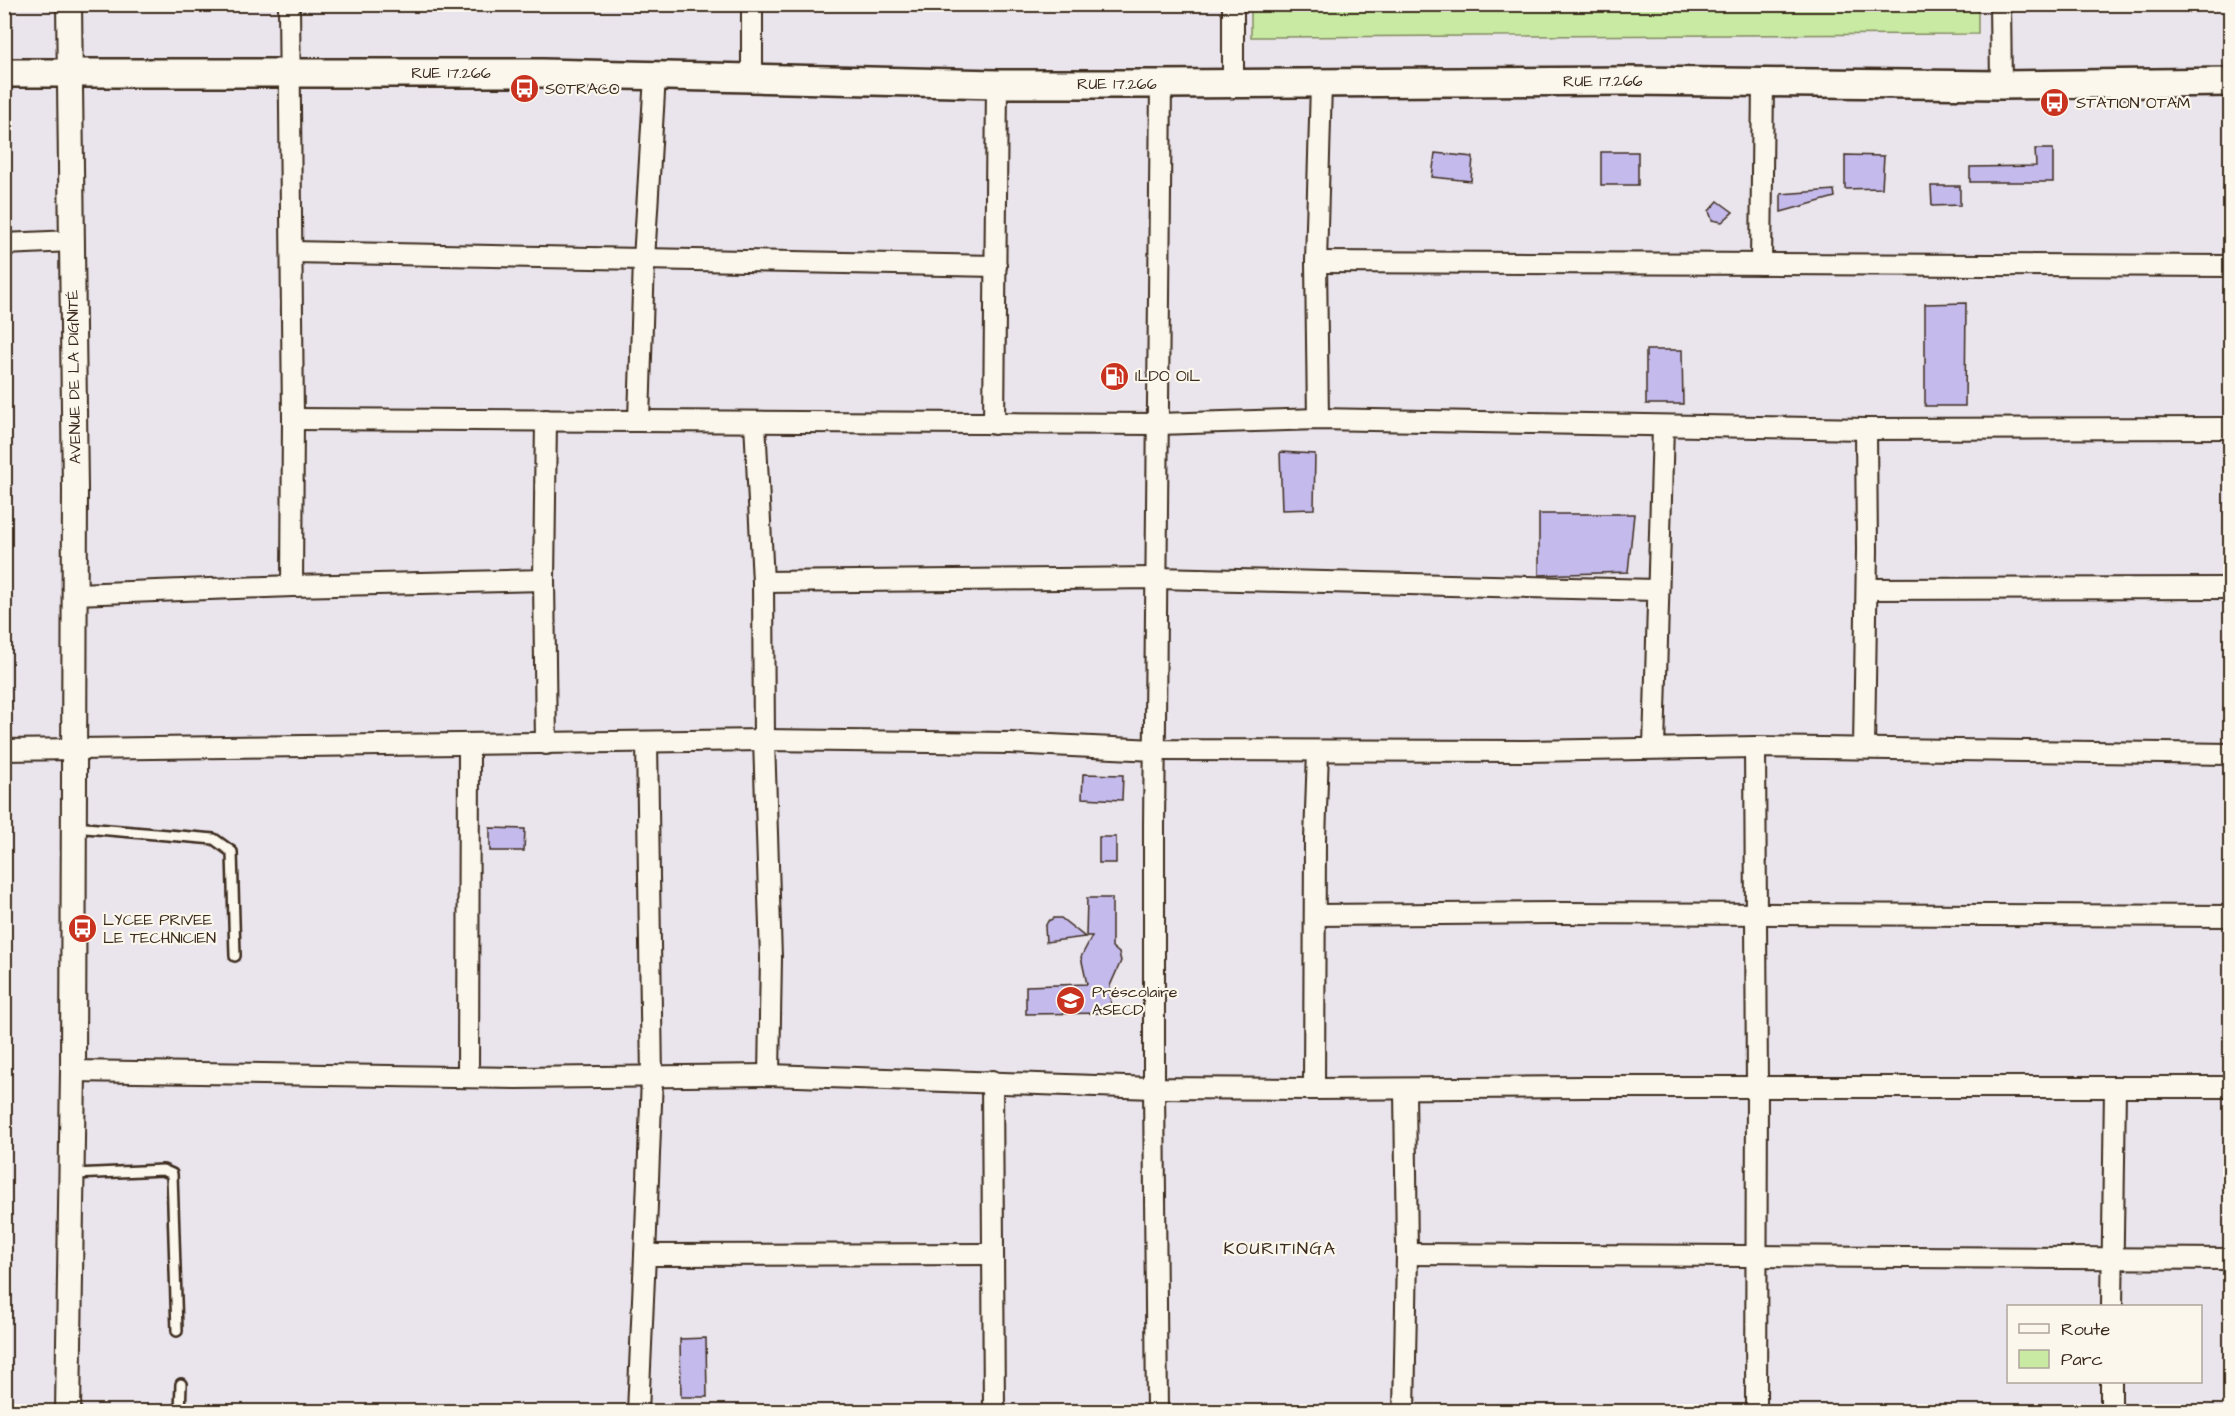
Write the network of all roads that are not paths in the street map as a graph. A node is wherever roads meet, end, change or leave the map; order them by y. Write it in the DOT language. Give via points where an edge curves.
graph roads {
  1 [pos="69,4"];
  2 [pos="289,4"];
  3 [pos="752,4"];
  4 [pos="1233,4"];
  5 [pos="2000,4"];
  6 [pos="289,72"];
  7 [pos="4,73"];
  8 [pos="69,73"];
  9 [pos="655,76"];
  10 [pos="752,77"];
  11 [pos="2230,82"];
  12 [pos="1763,83"];
  13 [pos="997,84"];
  14 [pos="1161,84"];
  15 [pos="1321,84"];
  16 [pos="1233,85"];
  17 [pos="2001,85"];
  18 [pos="72,242"];
  19 [pos="4,244"];
  20 [pos="292,252"];
  21 [pos="644,260"];
  22 [pos="1316,262"];
  23 [pos="1761,264"];
  24 [pos="996,266"];
  25 [pos="2230,266"];
  26 [pos="293,419"];
  27 [pos="1318,419"];
  28 [pos="546,420"];
  29 [pos="639,420"];
  30 [pos="754,422"];
  31 [pos="994,424"];
  32 [pos="1158,424"];
  33 [pos="1662,426"];
  34 [pos="2230,428"];
  35 [pos="1866,429"];
  36 [pos="1157,578"];
  37 [pos="544,580"];
  38 [pos="763,582"];
  39 [pos="292,586"];
  40 [pos="2230,588"];
  41 [pos="1867,589"];
  42 [pos="1657,590"];
  43 [pos="75,594"];
  44 [pos="764,740"];
  45 [pos="646,742"];
  46 [pos="546,744"];
  47 [pos="469,745"];
  48 [pos="1755,747"];
  49 [pos="1654,748"];
  50 [pos="1864,748"];
  51 [pos="4,750"];
  52 [pos="75,750"];
  53 [pos="1155,750"];
  54 [pos="1318,751"];
  55 [pos="2230,754"];
  56 [pos="74,827"];
  57 [pos="1315,915"];
  58 [pos="1757,915"];
  59 [pos="2230,916"];
  60 [pos="235,956"];
  61 [pos="73,1071"];
  62 [pos="769,1075"];
  63 [pos="468,1077"];
  64 [pos="652,1078"];
  65 [pos="992,1081"];
  66 [pos="1757,1086"];
  67 [pos="2230,1087"];
  68 [pos="1154,1088"];
  69 [pos="2115,1088"];
  70 [pos="1314,1089"];
  71 [pos="1405,1089"];
  72 [pos="71,1174"];
  73 [pos="992,1254"];
  74 [pos="1407,1254"];
  75 [pos="645,1255"];
  76 [pos="1757,1256"];
  77 [pos="2112,1258"];
  78 [pos="2230,1258"];
  79 [pos="2112,1305"];
  80 [pos="177,1331"];
  81 [pos="2111,1383"];
  82 [pos="180,1384"];
  83 [pos="68,1412"];
  84 [pos="180,1412"];
  85 [pos="638,1412"];
  86 [pos="993,1412"];
  87 [pos="1157,1412"];
  88 [pos="1404,1412"];
  89 [pos="1756,1412"];
  90 [pos="2111,1412"];
  1 -- 8 [label="street, AVENUE DE LA DIGNITÉ"];
  2 -- 6 [label="street"];
  3 -- 10 [label="street"];
  4 -- 16 [label="street"];
  5 -- 17 [label="street"];
  6 -- 8 [label="main road, RUE 17.266"];
  6 -- 9 [label="main road, RUE 17.266"];
  6 -- 20 [label="street"];
  7 -- 8 [label="main road, RUE 17.266"];
  8 -- 18 [label="street, AVENUE DE LA DIGNITÉ"];
  9 -- 10 [label="main road, RUE 17.266"];
  9 -- 21 [label="street"];
  10 -- 13 [label="main road, RUE 17.266"];
  11 -- 17 [label="main road, RUE 17.266"];
  12 -- 15 [label="main road, RUE 17.266"];
  12 -- 17 [label="main road, RUE 17.266"];
  12 -- 23 [label="street"];
  13 -- 14 [label="main road, RUE 17.266"];
  13 -- 24 [label="street"];
  14 -- 16 [label="main road, RUE 17.266"];
  14 -- 32 [label="street"];
  15 -- 16 [label="main road, RUE 17.266"];
  15 -- 22 [label="street"];
  18 -- 19 [label="street"];
  18 -- 43 [label="street, AVENUE DE LA DIGNITÉ"];
  20 -- 21 [label="street"];
  20 -- 26 [label="street"];
  21 -- 24 [label="street"];
  21 -- 29 [label="street"];
  22 -- 23 [label="street"];
  22 -- 27 [label="street"];
  23 -- 25 [label="street"];
  24 -- 31 [label="street"];
  26 -- 28 [label="street"];
  26 -- 39 [label="street"];
  27 -- 32 [label="street"];
  27 -- 33 [label="street"];
  28 -- 29 [label="street"];
  28 -- 37 [label="street"];
  29 -- 30 [label="street"];
  30 -- 31 [label="street"];
  30 -- 38 [label="street"];
  31 -- 32 [label="street"];
  32 -- 36 [label="street"];
  33 -- 35 [label="street"];
  33 -- 42 [label="street"];
  34 -- 35 [label="street"];
  35 -- 41 [label="street"];
  36 -- 38 [label="street"];
  36 -- 42 [label="street"];
  36 -- 53 [label="street"];
  37 -- 39 [label="street"];
  37 -- 46 [label="street"];
  38 -- 44 [label="street"];
  39 -- 43 [label="street"];
  40 -- 41 [label="street"];
  41 -- 50 [label="street"];
  42 -- 49 [label="street"];
  43 -- 52 [label="street, AVENUE DE LA DIGNITÉ"];
  44 -- 45 [label="street"];
  44 -- 53 [label="street" via="1009,743"];
  44 -- 62 [label="street" via="771,958"];
  45 -- 46 [label="street"];
  45 -- 64 [label="street"];
  46 -- 47 [label="street"];
  47 -- 52 [label="street"];
  47 -- 63 [label="street"];
  48 -- 49 [label="street"];
  48 -- 50 [label="street"];
  48 -- 58 [label="street"];
  49 -- 54 [label="street"];
  50 -- 55 [label="street"];
  51 -- 52 [label="street"];
  52 -- 56 [label="street, AVENUE DE LA DIGNITÉ"];
  53 -- 54 [label="street"];
  53 -- 68 [label="street"];
  54 -- 57 [label="street"];
  56 -- 60 [label="lane" via="214,839 232,852"];
  56 -- 61 [label="street, AVENUE DE LA DIGNITÉ"];
  57 -- 58 [label="street"];
  57 -- 70 [label="street"];
  58 -- 59 [label="street"];
  58 -- 66 [label="street"];
  61 -- 63 [label="street"];
  61 -- 72 [label="street, AVENUE DE LA DIGNITÉ"];
  62 -- 64 [label="street"];
  62 -- 65 [label="street"];
  63 -- 64 [label="street"];
  64 -- 75 [label="street"];
  65 -- 68 [label="street"];
  65 -- 73 [label="street"];
  66 -- 69 [label="street"];
  66 -- 71 [label="street"];
  66 -- 76 [label="street"];
  67 -- 69 [label="street"];
  68 -- 70 [label="street"];
  68 -- 87 [label="street"];
  69 -- 77 [label="street"];
  70 -- 71 [label="street"];
  71 -- 74 [label="street"];
  72 -- 80 [label="lane" via="163,1170 172,1174"];
  72 -- 83 [label="street, AVENUE DE LA DIGNITÉ"];
  73 -- 75 [label="street"];
  73 -- 86 [label="street"];
  74 -- 76 [label="street"];
  74 -- 88 [label="street"];
  75 -- 85 [label="street"];
  76 -- 77 [label="street"];
  76 -- 89 [label="street"];
  77 -- 78 [label="street"];
  77 -- 79 [label="street"];
  81 -- 90 [label="street"];
  82 -- 84 [label="lane"];
}
